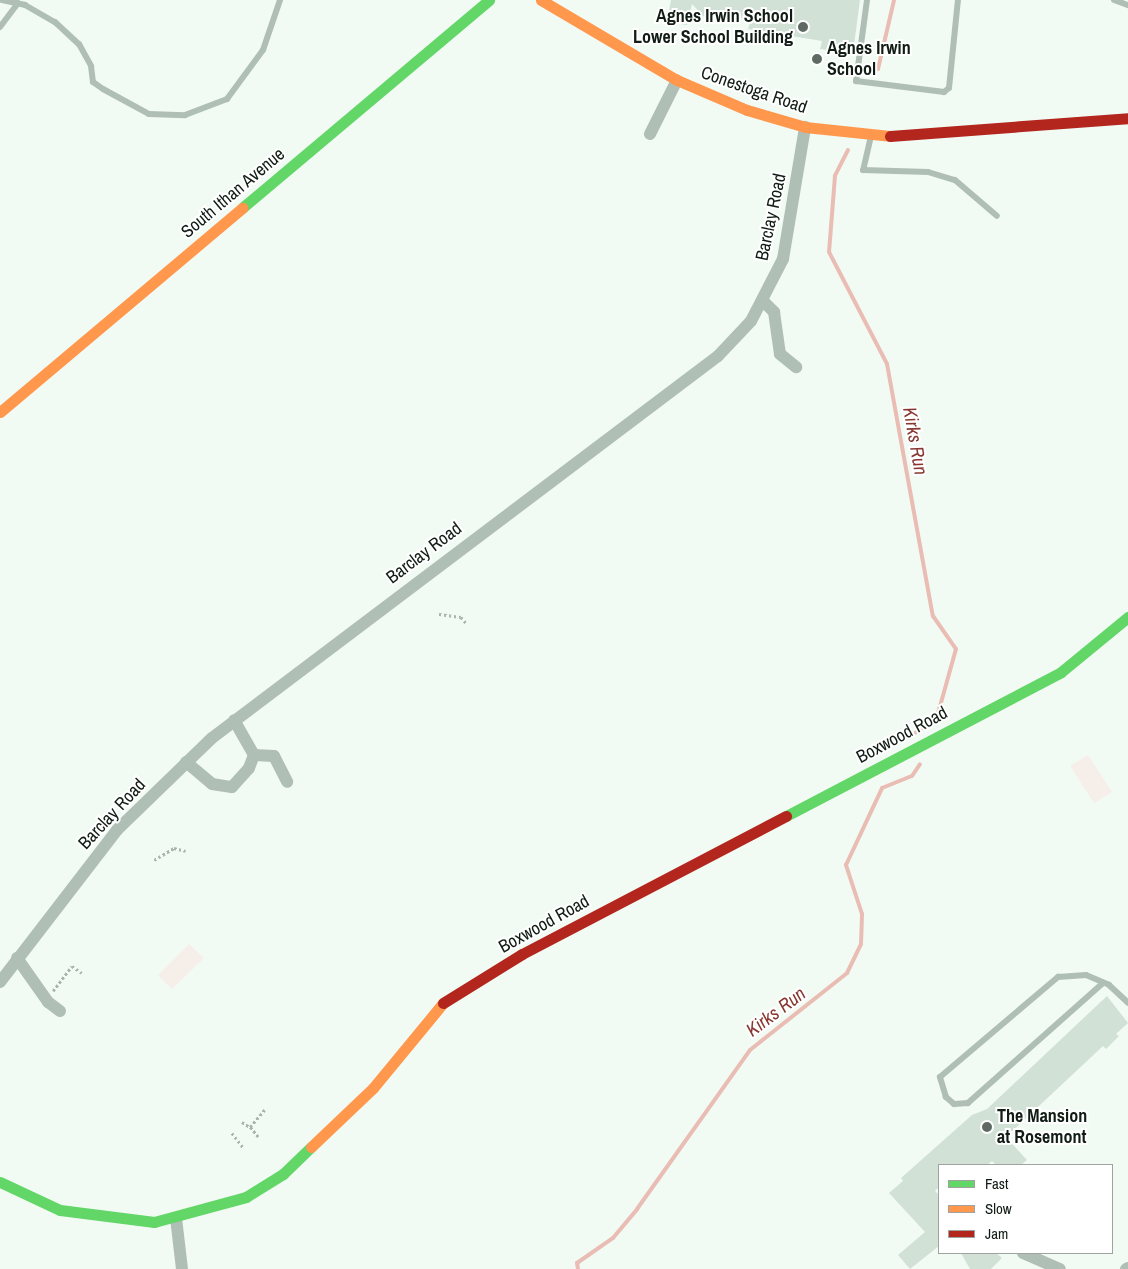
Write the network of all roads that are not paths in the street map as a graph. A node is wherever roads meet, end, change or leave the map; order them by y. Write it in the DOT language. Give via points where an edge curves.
graph roads {
  1 [pos="2,0"];
  2 [pos="280,0"];
  3 [pos="489,0"];
  4 [pos="541,0"];
  5 [pos="867,0"];
  6 [pos="958,0"];
  7 [pos="1114,0"];
  8 [pos="18,4"];
  9 [pos="1128,5"];
  10 [pos="0,27"];
  11 [pos="677,80"];
  12 [pos="1128,118"];
  13 [pos="805,127"];
  14 [pos="650,134"];
  15 [pos="872,135"];
  16 [pos="997,216"];
  17 [pos="763,301"];
  18 [pos="796,367"];
  19 [pos="0,412"];
  20 [pos="1128,617"];
  21 [pos="234,720"];
  22 [pos="254,754"];
  23 [pos="186,762"];
  24 [pos="287,782"];
  25 [pos="17,958"];
  26 [pos="0,982"];
  27 [pos="1103,983"];
  28 [pos="1128,1003"];
  29 [pos="60,1011"];
  30 [pos="0,1182"];
  31 [pos="176,1218"];
  32 [pos="1025,1254"];
  33 [pos="182,1269"];
  34 [pos="1060,1269"];
  1 -- 8 [label="lane"];
  2 -- 8 [label="lane" via="262,50 227,99 184,115 149,114 102,89 93,82 91,66 79,44 55,22"];
  3 -- 19 [label="street, South Ithan Avenue"];
  4 -- 11 [label="street, Conestoga Road"];
  5 -- 6 [label="lane" via="856,81 947,91"];
  7 -- 9 [label="lane"];
  8 -- 10 [label="lane"];
  11 -- 13 [label="street, Conestoga Road" via="747,110"];
  11 -- 14 [label="street"];
  12 -- 15 [label="street, Conestoga Road" via="961,134"];
  13 -- 15 [label="street, Conestoga Road"];
  13 -- 17 [label="street, Barclay Road" via="783,259"];
  15 -- 16 [label="lane" via="863,170 928,172 955,180"];
  17 -- 18 [label="street" via="774,312 780,354"];
  17 -- 21 [label="street, Barclay Road" via="718,356"];
  20 -- 31 [label="street, Boxwood Road" via="1062,672 491,973 439,1006 373,1088 283,1174 246,1197"];
  21 -- 22 [label="street"];
  21 -- 23 [label="street, Barclay Road"];
  22 -- 23 [label="street" via="249,768 232,787 212,784"];
  22 -- 24 [label="street" via="274,756"];
  23 -- 25 [label="street, Barclay Road" via="117,830"];
  25 -- 26 [label="street, Barclay Road"];
  25 -- 29 [label="street" via="46,999"];
  27 -- 27 [label="lane" via="1086,975 1058,977 940,1077 946,1097 954,1104 968,1102"];
  27 -- 28 [label="lane"];
  30 -- 31 [label="street, Boxwood Road" via="60,1210 154,1222"];
  31 -- 33 [label="street"];
  32 -- 34 [label="street"];
}
